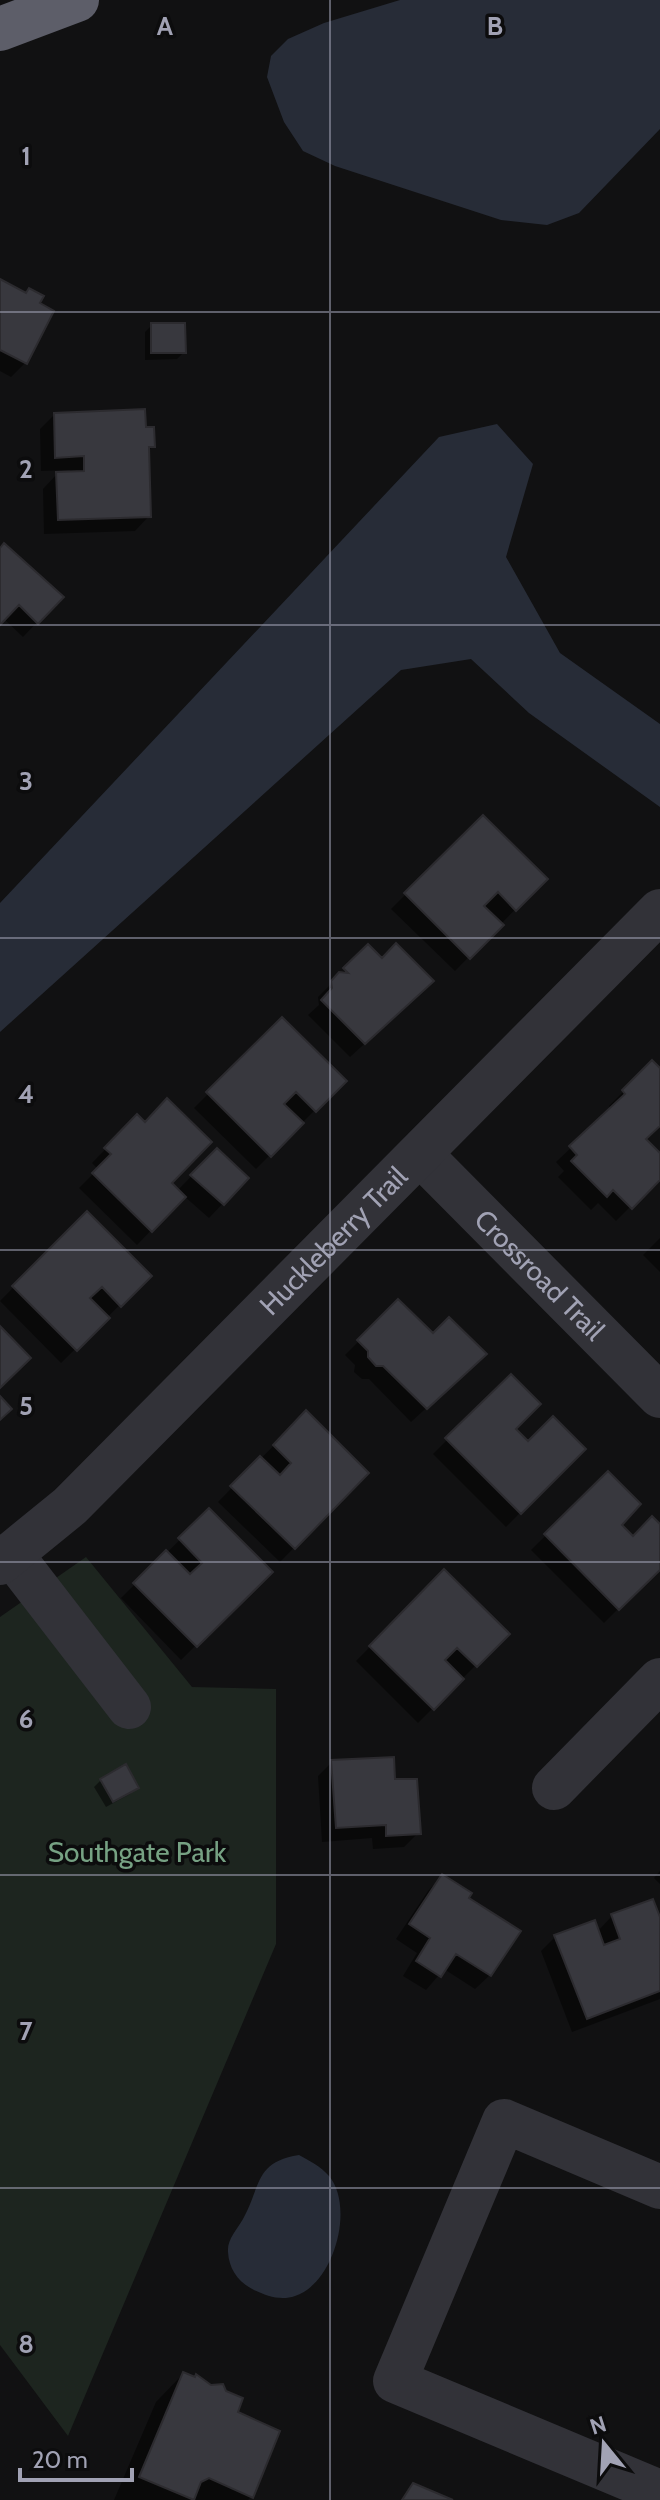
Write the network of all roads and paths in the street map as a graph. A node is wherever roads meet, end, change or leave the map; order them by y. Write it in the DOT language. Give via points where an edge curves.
graph roads {
  1 [pos="77,0"];
  2 [pos="0,29"];
  3 [pos="660,911"];
  4 [pos="420,1154"];
  5 [pos="660,1396"];
  6 [pos="6,1558"];
  7 [pos="660,1680"];
  8 [pos="129,1707"];
  9 [pos="554,1788"];
  10 [pos="660,2187"];
  11 [pos="660,2492"];
  1 -- 2 [label="highway"];
  3 -- 4 [label="street, Huckleberry Trail"];
  4 -- 5 [label="street, Crossroad Trail"];
  4 -- 6 [label="street, Huckleberry Trail" via="70,1506"];
  6 -- 8 [label="street"];
  7 -- 9 [label="street"];
  10 -- 11 [label="street" via="504,2121 395,2381"];
}
